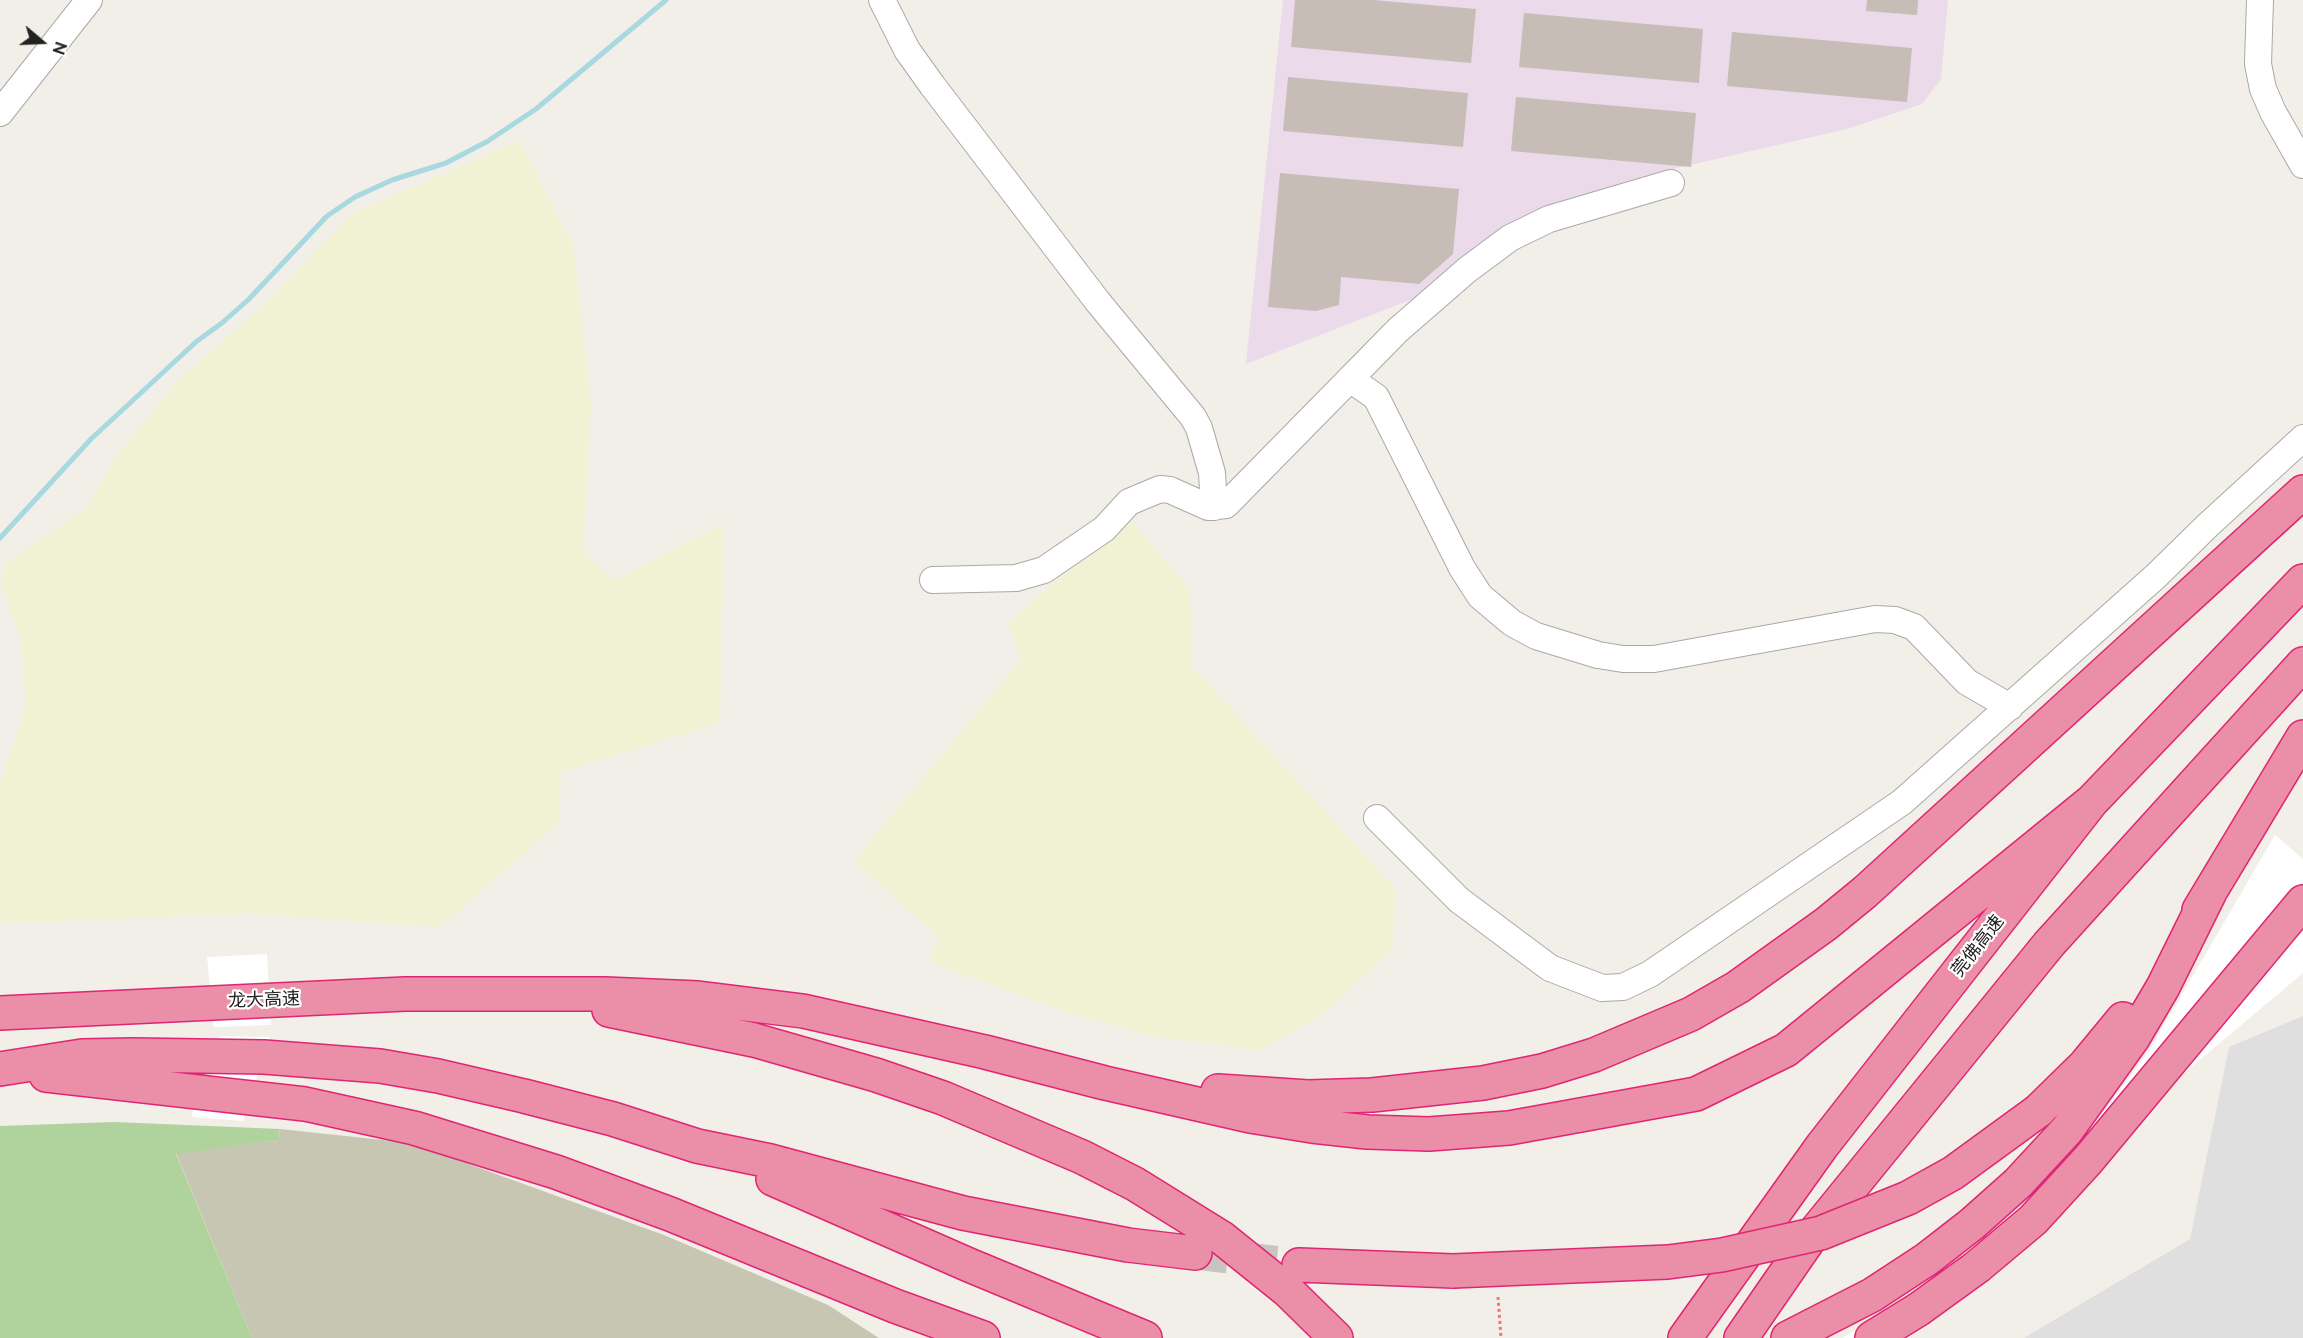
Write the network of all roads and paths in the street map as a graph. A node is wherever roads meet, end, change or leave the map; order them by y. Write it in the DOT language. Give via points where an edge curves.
graph roads {
  1 [pos="89,0"];
  2 [pos="882,0"];
  3 [pos="2260,0"];
  4 [pos="0,113"];
  5 [pos="2303,165"];
  6 [pos="1671,183"];
  7 [pos="1350,379"];
  8 [pos="2303,438"];
  9 [pos="2303,492"];
  10 [pos="1214,507"];
  11 [pos="933,580"];
  12 [pos="2303,581"];
  13 [pos="2303,664"];
  14 [pos="2010,707"];
  15 [pos="2303,737"];
  16 [pos="2092,801"];
  17 [pos="1377,818"];
  18 [pos="2210,892"];
  19 [pos="2303,902"];
  20 [pos="528,995"];
  21 [pos="0,1013"];
  22 [pos="0,1070"];
  23 [pos="1105,1083"];
  24 [pos="697,1146"];
  25 [pos="1195,1253"];
  26 [pos="1299,1265"];
  27 [pos="1498,1297"];
  28 [pos="895,1306"];
  29 [pos="943,1338"];
  30 [pos="982,1338"];
  31 [pos="1145,1338"];
  32 [pos="1336,1338"];
  33 [pos="1501,1338"];
  34 [pos="1685,1338"];
  35 [pos="1741,1338"];
  36 [pos="1788,1338"];
  37 [pos="1872,1338"];
  1 -- 4 [label="street"];
  2 -- 10 [label="street" via="907,50 932,85 1098,302 1193,417 1212,473"];
  3 -- 5 [label="street" via="2258,63 2263,89"];
  6 -- 7 [label="street" via="1549,219 1510,238 1424,306"];
  7 -- 10 [label="street" via="1234,500 1226,506"];
  7 -- 14 [label="street" via="1376,397 1480,596 1512,623 1536,636 1598,655 1654,659 1875,619 1895,620 1914,627 1967,682"];
  8 -- 14 [label="street"];
  9 -- 23 [label="highway" via="1865,892 1746,982 1690,1014 1542,1071 1426,1092 1308,1097"];
  10 -- 11 [label="street" via="1160,489 1129,502 1104,529 1044,570 1016,578"];
  12 -- 16 [label="highway, 莞佛高速"];
  13 -- 35 [label="highway" via="2049,944 1810,1238"];
  14 -- 17 [label="street" via="1902,802 1650,974 1623,987 1602,988 1550,968 1459,900"];
  15 -- 18 [label="highway"];
  16 -- 23 [label="highway" via="1786,1050 1696,1094 1509,1128 1429,1134 1312,1126"];
  16 -- 34 [label="highway, 莞佛高速" via="1822,1146"];
  18 -- 26 [label="highway, bridge" via="2145,992 2085,1065 2038,1111 1953,1173 1908,1198 1821,1233 1668,1262 1453,1271"];
  18 -- 36 [label="highway" via="2157,998 2100,1087 2018,1183 1927,1259 1872,1295"];
  19 -- 37 [label="highway" via="2088,1160 2033,1220 1953,1285"];
  20 -- 21 [label="highway, 龙大高速" via="405,994"];
  20 -- 23 [label="highway" via="664,996 768,1005 985,1052"];
  20 -- 32 [label="highway" via="754,1040 876,1075 943,1098 1082,1157 1180,1211 1255,1263"];
  22 -- 24 [label="highway" via="82,1056 213,1055 380,1066 438,1076 613,1119"];
  22 -- 28 [label="highway" via="305,1104 414,1128 556,1172 731,1237"];
  24 -- 25 [label="highway" via="770,1161 963,1213 1116,1243"];
  24 -- 31 [label="highway"];
  27 -- 33 [label="path"];
  28 -- 29 [label="highway"];
  28 -- 30 [label="highway"];
}
